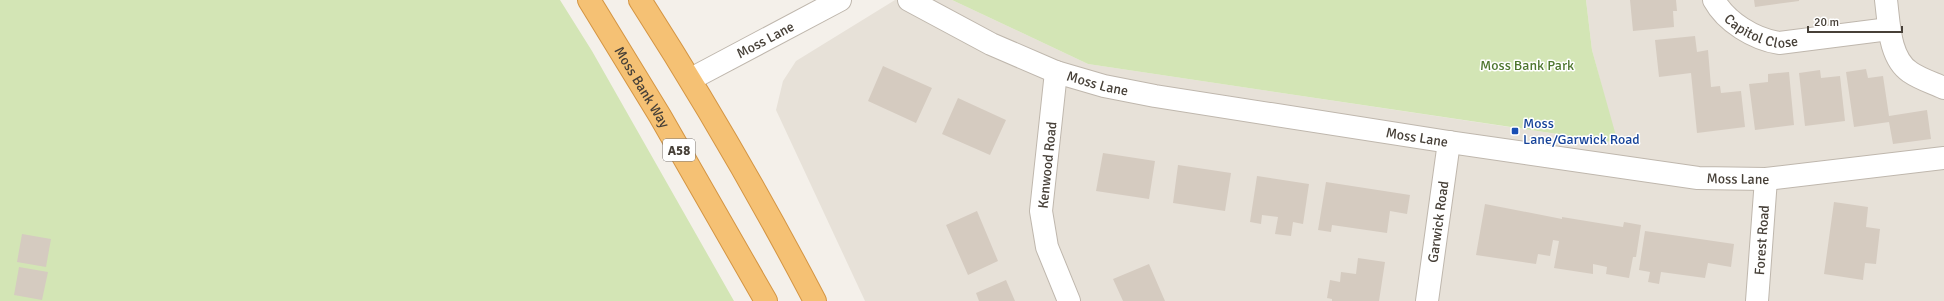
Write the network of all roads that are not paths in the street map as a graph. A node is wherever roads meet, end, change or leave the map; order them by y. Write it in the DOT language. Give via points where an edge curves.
graph roads {
  1 [pos="589,0"];
  2 [pos="640,0"];
  3 [pos="840,0"];
  4 [pos="909,0"];
  5 [pos="1714,0"];
  6 [pos="1886,0"];
  7 [pos="1889,29"];
  8 [pos="1056,72"];
  9 [pos="691,79"];
  10 [pos="1944,88"];
  11 [pos="1449,142"];
  12 [pos="1944,158"];
  13 [pos="1766,179"];
  14 [pos="766,301"];
  15 [pos="815,301"];
  16 [pos="1069,301"];
  17 [pos="1427,301"];
  18 [pos="1756,301"];
  1 -- 14 [label="highway, Moss Bank Way / A58" via="660,116"];
  2 -- 9 [label="highway"];
  3 -- 9 [label="street, Moss Lane"];
  4 -- 8 [label="street, Moss Lane" via="991,44"];
  5 -- 7 [label="street, Capitol Close" via="1726,16 1756,38 1779,43"];
  6 -- 7 [label="street"];
  7 -- 10 [label="street" via="1896,55 1909,72"];
  8 -- 11 [label="street, Moss Lane" via="1104,86 1154,96"];
  8 -- 16 [label="street, Kenwood Road" via="1041,211 1047,247"];
  9 -- 15 [label="highway"];
  11 -- 13 [label="street, Moss Lane" via="1698,178"];
  11 -- 17 [label="street, Garwick Road"];
  12 -- 13 [label="street, Moss Lane"];
  13 -- 18 [label="street, Forest Road"];
}
